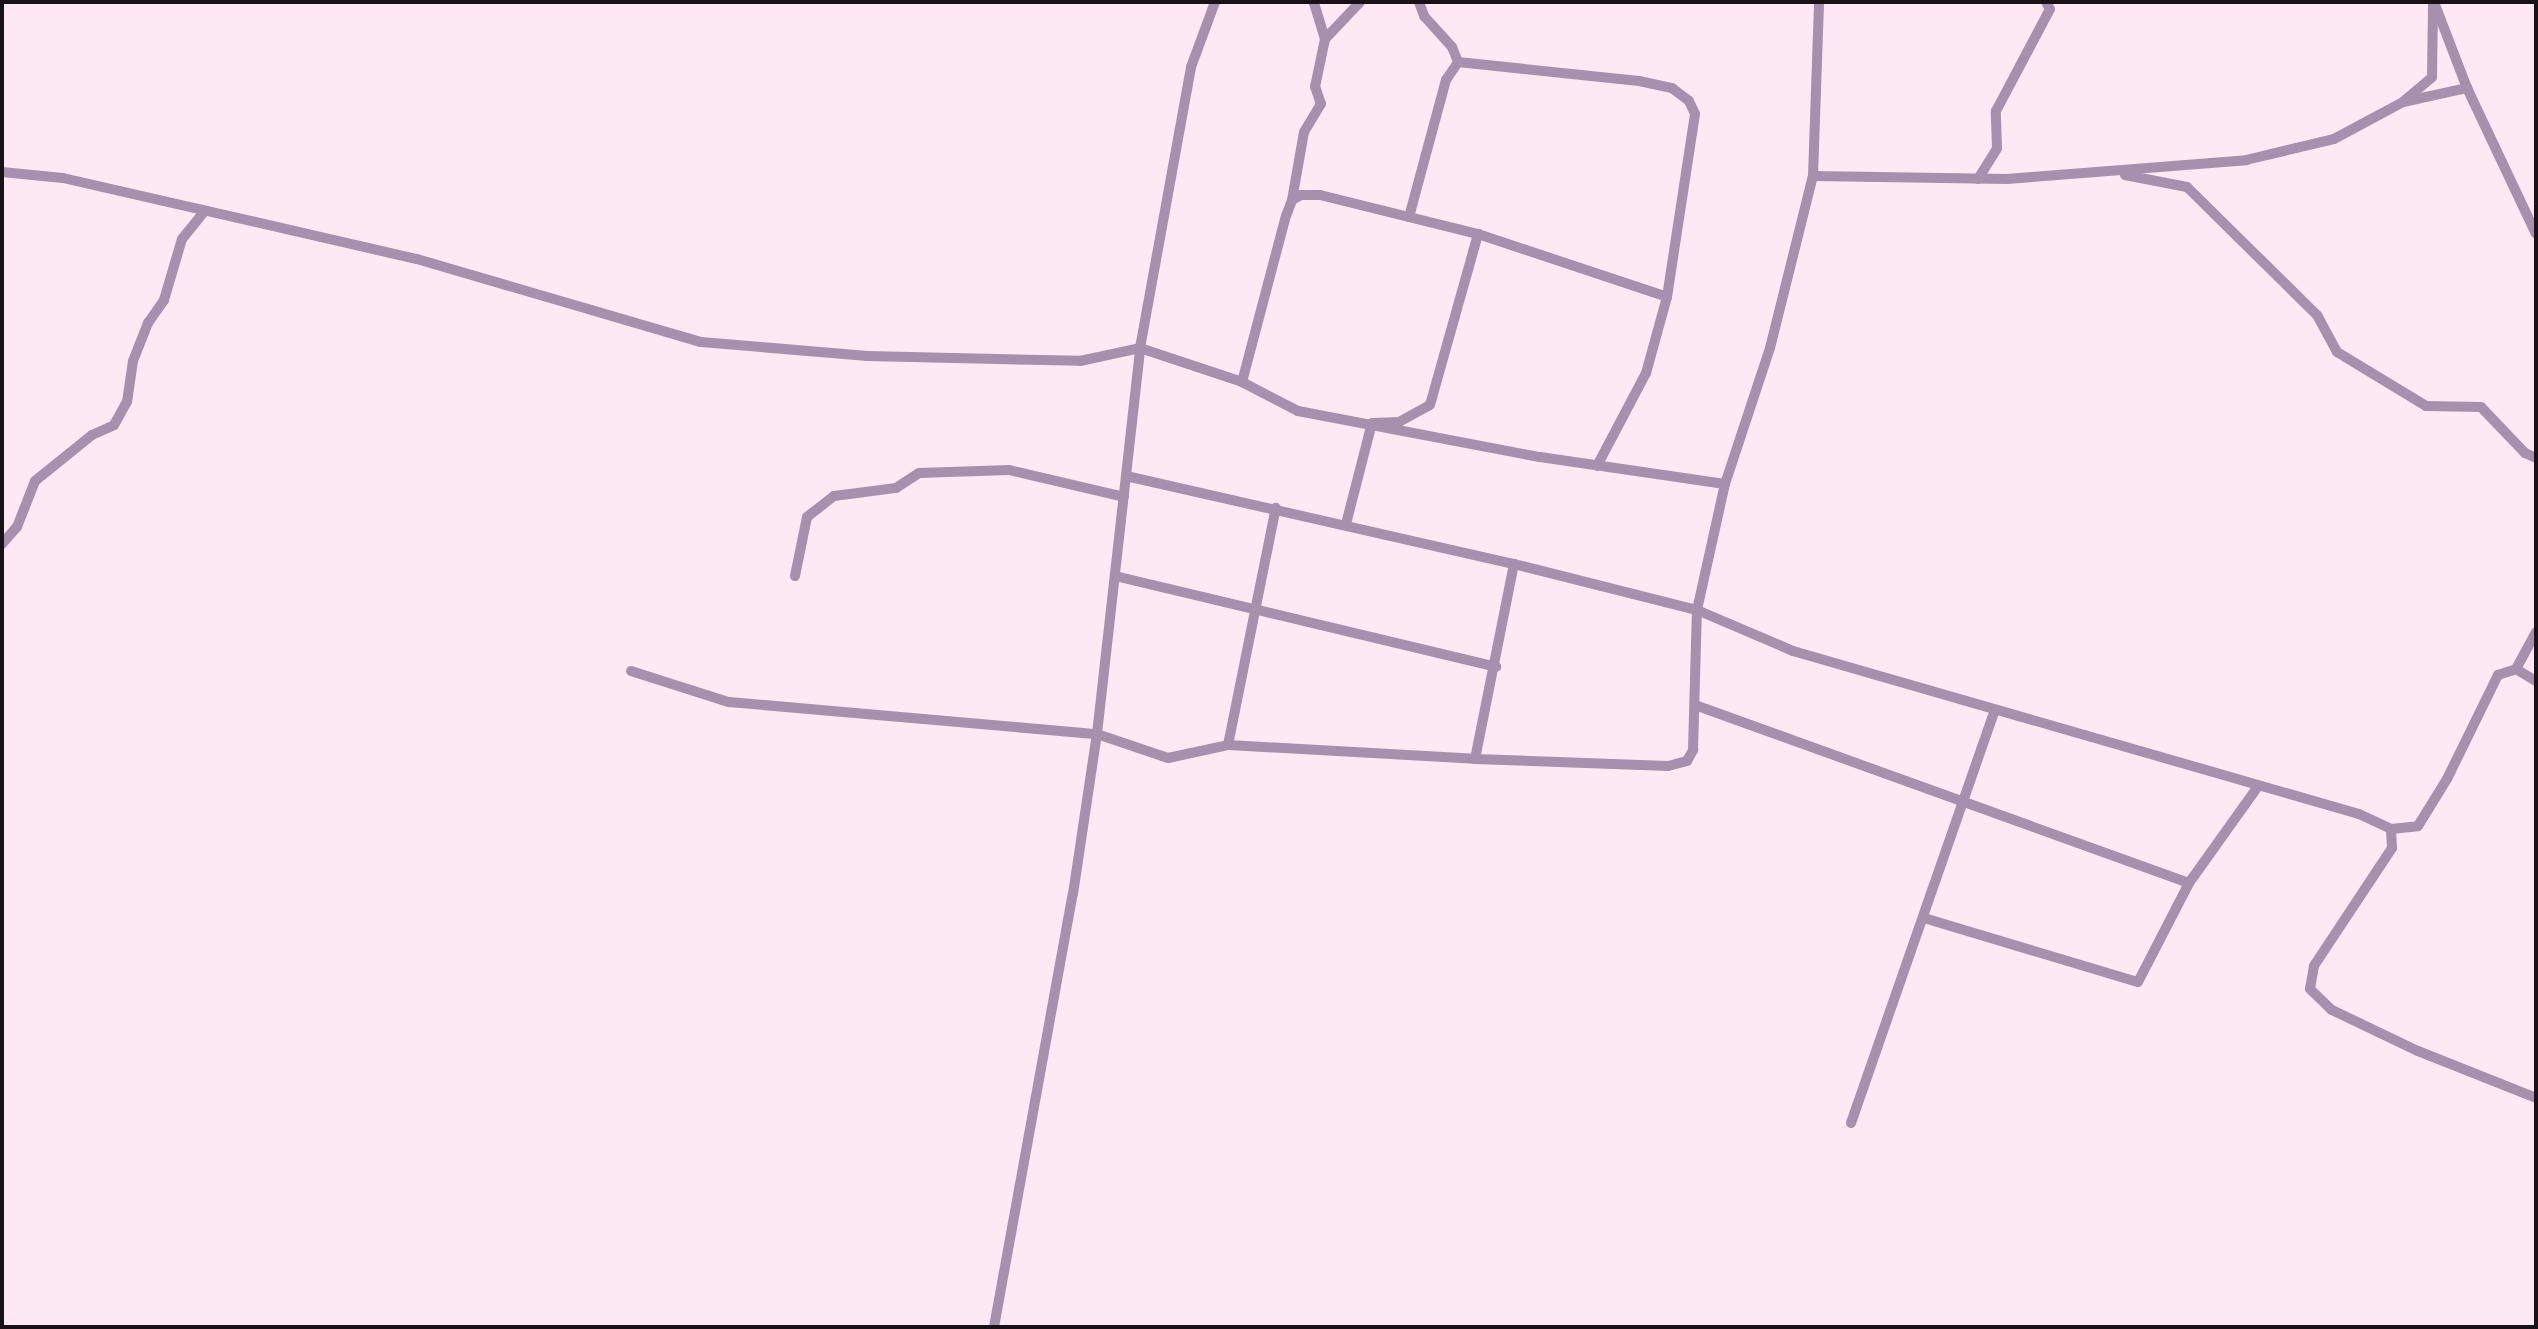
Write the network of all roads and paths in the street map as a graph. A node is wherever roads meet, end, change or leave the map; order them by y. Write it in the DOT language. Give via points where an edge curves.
graph roads {
  1 [pos="1215,2"];
  2 [pos="1314,2"];
  3 [pos="1360,2"];
  4 [pos="1419,2"];
  5 [pos="1819,2"];
  6 [pos="2046,2"];
  7 [pos="2434,2"];
  8 [pos="1325,39"];
  9 [pos="1458,62"];
  10 [pos="2467,88"];
  11 [pos="2403,102"];
  12 [pos="2110,172"];
  13 [pos="2,173"];
  14 [pos="1813,176"];
  15 [pos="1978,179"];
  16 [pos="1293,200"];
  17 [pos="205,211"];
  18 [pos="1409,217"];
  19 [pos="1478,234"];
  20 [pos="2536,234"];
  21 [pos="1667,297"];
  22 [pos="1140,348"];
  23 [pos="1242,382"];
  24 [pos="1372,424"];
  25 [pos="2536,458"];
  26 [pos="1597,466"];
  27 [pos="1126,476"];
  28 [pos="1725,484"];
  29 [pos="1124,498"];
  30 [pos="1276,508"];
  31 [pos="1346,524"];
  32 [pos="2,544"];
  33 [pos="1514,564"];
  34 [pos="795,576"];
  35 [pos="1115,576"];
  36 [pos="1253,608"];
  37 [pos="1696,610"];
  38 [pos="2536,632"];
  39 [pos="1496,667"];
  40 [pos="2516,669"];
  41 [pos="631,671"];
  42 [pos="2536,681"];
  43 [pos="1695,705"];
  44 [pos="1995,710"];
  45 [pos="1097,734"];
  46 [pos="1228,745"];
  47 [pos="1475,759"];
  48 [pos="2259,785"];
  49 [pos="1965,804"];
  50 [pos="2391,829"];
  51 [pos="2189,883"];
  52 [pos="1924,918"];
  53 [pos="2536,1098"];
  54 [pos="1851,1122"];
  55 [pos="994,1327"];
  1 -- 22 [label="street" via="1191,67"];
  2 -- 8 [label="street"];
  3 -- 8 [label="street"];
  4 -- 9 [label="street"];
  5 -- 14 [label="street"];
  6 -- 15 [label="street" via="2050,9 1996,111 1997,148"];
  7 -- 10 [label="street"];
  7 -- 11 [label="street" via="2432,77"];
  8 -- 16 [label="street" via="1315,87 1321,104 1304,132"];
  9 -- 18 [label="street" via="1446,80"];
  9 -- 21 [label="street" via="1639,81 1672,88 1689,101 1695,114"];
  10 -- 11 [label="street"];
  10 -- 20 [label="street"];
  11 -- 12 [label="street" via="2334,139 2246,160"];
  12 -- 15 [label="street"];
  12 -- 25 [label="street" via="2187,187 2317,315 2337,352 2426,406 2481,407 2525,453"];
  13 -- 17 [label="street" via="62,178"];
  14 -- 15 [label="street"];
  14 -- 28 [label="street" via="1770,348"];
  16 -- 18 [label="street" via="1320,195"];
  16 -- 23 [label="street"];
  17 -- 22 [label="street" via="417,259 701,342 867,356 1080,361"];
  17 -- 32 [label="street" via="182,239 164,300 148,323 133,361 127,402 114,425 92,435 35,481 17,527"];
  18 -- 19 [label="street"];
  19 -- 21 [label="street"];
  19 -- 24 [label="street" via="1430,405 1399,422"];
  21 -- 26 [label="street" via="1646,373"];
  22 -- 23 [label="street"];
  22 -- 27 [label="street"];
  23 -- 24 [label="street" via="1298,411"];
  24 -- 26 [label="street"];
  24 -- 31 [label="street"];
  26 -- 28 [label="street"];
  27 -- 29 [label="street"];
  27 -- 30 [label="street"];
  28 -- 37 [label="street"];
  29 -- 34 [label="street" via="1010,470 919,473 896,488 834,496 807,517"];
  29 -- 35 [label="street"];
  30 -- 31 [label="street"];
  30 -- 36 [label="street"];
  31 -- 33 [label="street"];
  33 -- 37 [label="street"];
  33 -- 39 [label="street"];
  35 -- 36 [label="street"];
  35 -- 45 [label="street"];
  36 -- 39 [label="street"];
  36 -- 46 [label="street"];
  37 -- 43 [label="street"];
  37 -- 44 [label="street" via="1793,651"];
  38 -- 40 [label="street"];
  39 -- 47 [label="street"];
  40 -- 42 [label="street"];
  40 -- 50 [label="street" via="2498,675 2447,779 2418,826"];
  41 -- 45 [label="street" via="729,702"];
  43 -- 47 [label="street" via="1693,750 1678,765"];
  43 -- 49 [label="street"];
  44 -- 48 [label="street"];
  44 -- 49 [label="street"];
  45 -- 46 [label="street" via="1168,758"];
  45 -- 55 [label="street" via="1073,894"];
  46 -- 47 [label="street"];
  48 -- 50 [label="street" via="2359,814"];
  48 -- 51 [label="street"];
  49 -- 51 [label="street"];
  49 -- 52 [label="street"];
  50 -- 53 [label="street" via="2392,848 2314,966 2310,989 2332,1010 2418,1051"];
  51 -- 52 [label="street" via="2138,982"];
  52 -- 54 [label="street"];
}
